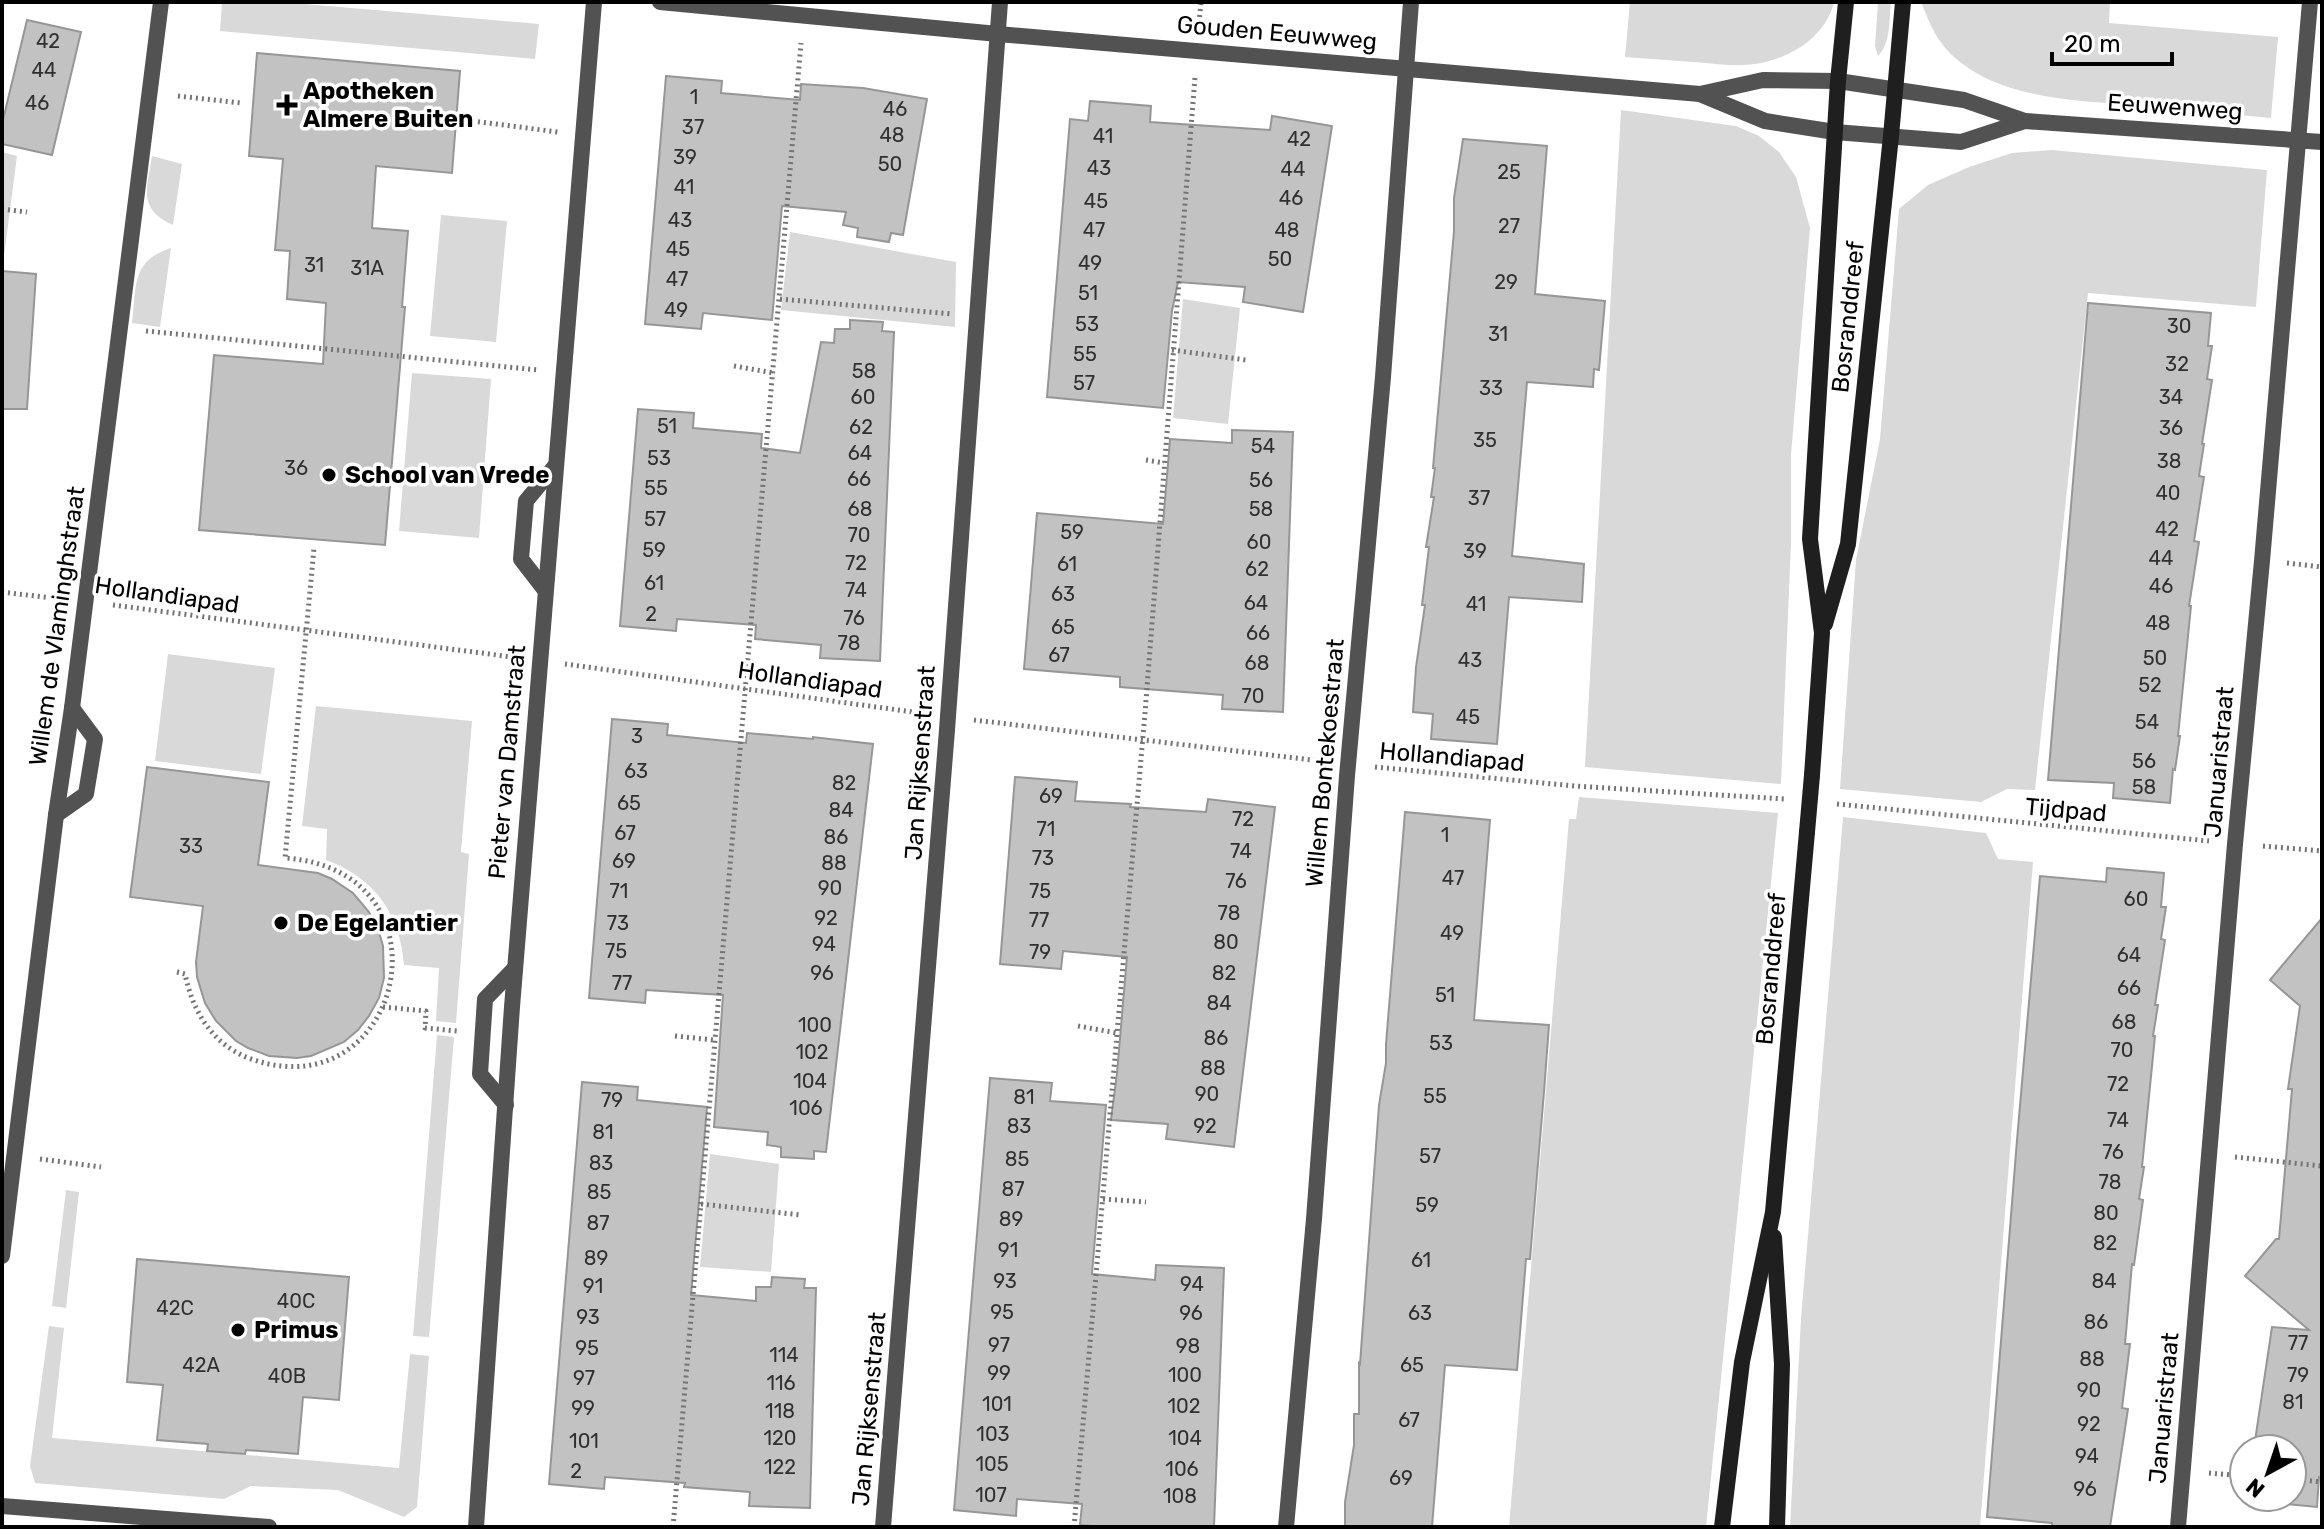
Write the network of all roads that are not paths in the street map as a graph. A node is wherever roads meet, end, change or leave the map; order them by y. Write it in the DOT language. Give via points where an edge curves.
graph roads {
  1 [pos="161,2"];
  2 [pos="594,2"];
  3 [pos="660,2"];
  4 [pos="1000,2"];
  5 [pos="1411,2"];
  6 [pos="1846,2"];
  7 [pos="1903,2"];
  8 [pos="2310,2"];
  9 [pos="998,34"];
  10 [pos="1406,68"];
  11 [pos="1838,81"];
  12 [pos="1896,89"];
  13 [pos="1700,94"];
  14 [pos="2025,121"];
  15 [pos="1835,132"];
  16 [pos="1891,136"];
  17 [pos="2298,140"];
  18 [pos="2322,142"];
  19 [pos="555,466"];
  20 [pos="545,590"];
  21 [pos="1822,633"];
  22 [pos="72,708"];
  23 [pos="56,815"];
  24 [pos="515,968"];
  25 [pos="506,1105"];
  26 [pos="1773,1212"];
  27 [pos="2,1256"];
  28 [pos="2,1506"];
  29 [pos="269,1527"];
  30 [pos="476,1527"];
  31 [pos="883,1527"];
  32 [pos="1286,1527"];
  33 [pos="1722,1527"];
  34 [pos="1777,1527"];
  35 [pos="2178,1527"];
  1 -- 22 [label="street, Willem de Vlaminghstraat"];
  2 -- 19 [label="street, Pieter van Damstraat"];
  3 -- 9 [label="street, Gouden Eeuwweg"];
  4 -- 9 [label="street, Jan Rijksenstraat"];
  5 -- 10 [label="street, Willem Bontekoestraat"];
  6 -- 11 [label="main road, Bosranddreef"];
  7 -- 12 [label="main road, Bosranddreef"];
  8 -- 17 [label="street, Januaristraat"];
  9 -- 10 [label="street, Gouden Eeuwweg"];
  9 -- 31 [label="street, Jan Rijksenstraat"];
  10 -- 13 [label="street, Gouden Eeuwweg"];
  10 -- 32 [label="street, Willem Bontekoestraat"];
  11 -- 12 [label="street, Gouden Eeuwweg"];
  11 -- 13 [label="street, Gouden Eeuwweg" via="1763,80"];
  11 -- 15 [label="main road, Bosranddreef"];
  12 -- 14 [label="street, Eeuwenweg" via="1964,100"];
  12 -- 16 [label="main road, Bosranddreef"];
  13 -- 15 [label="street, Gouden Eeuwweg" via="1765,121"];
  14 -- 16 [label="street, Eeuwenweg" via="1961,142"];
  14 -- 17 [label="street, Eeuwenweg"];
  15 -- 16 [label="street, Eeuwenweg"];
  15 -- 21 [label="main road, Bosranddreef" via="1810,539"];
  16 -- 21 [label="main road, Bosranddreef" via="1848,544"];
  17 -- 18 [label="street, Eeuwenweg"];
  17 -- 35 [label="street, Januaristraat"];
  19 -- 20 [label="street, Pieter van Damstraat"];
  19 -- 20 [label="street" via="526,501 521,559"];
  20 -- 24 [label="street, Pieter van Damstraat"];
  21 -- 26 [label="main road, Bosranddreef, bridge"];
  22 -- 23 [label="street, Willem de Vlaminghstraat"];
  22 -- 23 [label="street" via="95,739 86,794"];
  23 -- 27 [label="street, Willem de Vlaminghstraat"];
  24 -- 25 [label="street, Pieter van Damstraat"];
  24 -- 25 [label="street" via="485,999 482,1033 480,1074"];
  25 -- 30 [label="street, Pieter van Damstraat"];
  26 -- 33 [label="main road, Bosranddreef" via="1742,1362"];
  26 -- 34 [label="main road, Bosranddreef" via="1782,1364"];
  28 -- 29 [label="street"];
}
